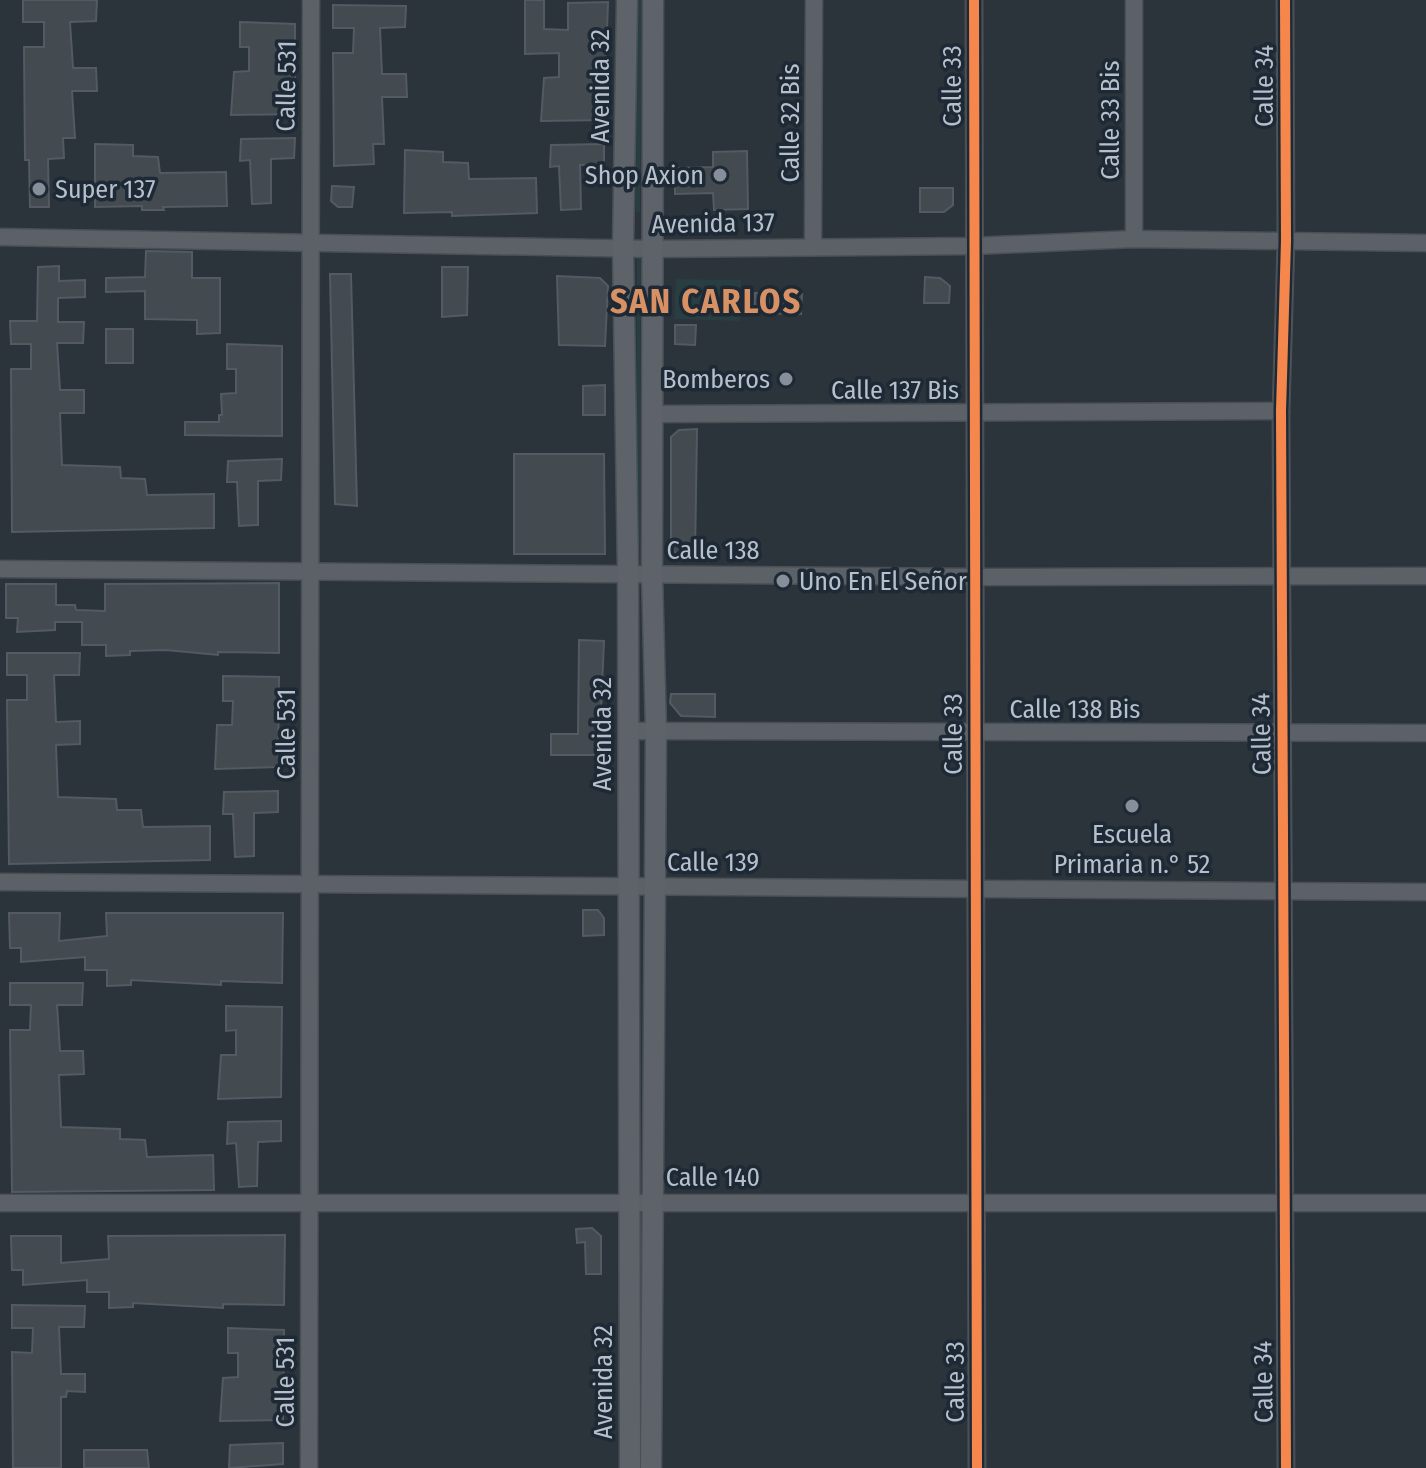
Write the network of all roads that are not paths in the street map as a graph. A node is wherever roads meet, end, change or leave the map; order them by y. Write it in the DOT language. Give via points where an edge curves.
graph roads {
  1 [pos="311,0"];
  2 [pos="627,0"];
  3 [pos="653,0"];
  4 [pos="814,0"];
  5 [pos="974,0"];
  6 [pos="1134,0"];
  7 [pos="1285,0"];
  8 [pos="0,237"];
  9 [pos="1134,239"];
  10 [pos="1286,241"];
  11 [pos="1426,243"];
  12 [pos="309,245"];
  13 [pos="813,246"];
  14 [pos="974,246"];
  15 [pos="623,248"];
  16 [pos="652,249"];
  17 [pos="1281,411"];
  18 [pos="652,414"];
  19 [pos="975,414"];
  20 [pos="0,569"];
  21 [pos="310,570"];
  22 [pos="628,573"];
  23 [pos="652,574"];
  24 [pos="1281,576"];
  25 [pos="1426,576"];
  26 [pos="975,577"];
  27 [pos="628,731"];
  28 [pos="656,731"];
  29 [pos="975,733"];
  30 [pos="1282,733"];
  31 [pos="1426,733"];
  32 [pos="0,882"];
  33 [pos="310,883"];
  34 [pos="655,885"];
  35 [pos="628,886"];
  36 [pos="976,887"];
  37 [pos="1285,892"];
  38 [pos="1426,892"];
  39 [pos="629,1201"];
  40 [pos="651,1201"];
  41 [pos="976,1201"];
  42 [pos="310,1202"];
  43 [pos="0,1203"];
  44 [pos="1283,1203"];
  45 [pos="1426,1203"];
  46 [pos="309,1468"];
  47 [pos="630,1468"];
  48 [pos="651,1468"];
  49 [pos="977,1468"];
  50 [pos="1286,1468"];
  1 -- 12 [label="street, Calle 531"];
  2 -- 15 [label="main road, Avenida 32"];
  3 -- 16 [label="main road, Avenida 32"];
  4 -- 13 [label="street, Calle 32 Bis"];
  5 -- 14 [label="street, Calle 33"];
  6 -- 9 [label="street, Calle 33 Bis"];
  7 -- 10 [label="street, Calle 34"];
  8 -- 12 [label="street, Avenida 137"];
  9 -- 10 [label="street, Avenida 137"];
  9 -- 14 [label="street, Avenida 137"];
  10 -- 11 [label="street, Avenida 137"];
  10 -- 17 [label="street, Calle 34"];
  12 -- 15 [label="street, Avenida 137"];
  12 -- 21 [label="street, Calle 531"];
  13 -- 14 [label="street, Avenida 137"];
  13 -- 16 [label="street, Avenida 137"];
  14 -- 19 [label="street, Calle 33"];
  15 -- 16 [label="street, Avenida 137"];
  15 -- 22 [label="main road, Avenida 32"];
  16 -- 18 [label="main road, Avenida 32"];
  17 -- 19 [label="street, Calle 137 Bis"];
  17 -- 24 [label="street, Calle 34"];
  18 -- 19 [label="street, Calle 137 Bis"];
  18 -- 23 [label="main road, Avenida 32"];
  19 -- 26 [label="street, Calle 33"];
  20 -- 21 [label="street, Calle 138"];
  21 -- 22 [label="street, Calle 138"];
  21 -- 33 [label="street, Calle 531"];
  22 -- 23 [label="street, Calle 138"];
  22 -- 27 [label="main road, Avenida 32"];
  23 -- 26 [label="street, Calle 138"];
  23 -- 28 [label="main road, Avenida 32"];
  24 -- 25 [label="street, Calle 138"];
  24 -- 26 [label="street, Calle 138"];
  24 -- 30 [label="street, Calle 34"];
  26 -- 29 [label="street, Calle 33"];
  27 -- 28 [label="street, Calle 138 Bis"];
  27 -- 35 [label="main road, Avenida 32"];
  28 -- 29 [label="street, Calle 138 Bis"];
  28 -- 34 [label="main road, Avenida 32"];
  29 -- 30 [label="street, Calle 138 Bis"];
  29 -- 36 [label="street, Calle 33"];
  30 -- 31 [label="street, Calle 138 Bis"];
  30 -- 37 [label="street, Calle 34"];
  32 -- 33 [label="street, Calle 139"];
  33 -- 35 [label="street, Calle 139"];
  33 -- 42 [label="street, Calle 531"];
  34 -- 35 [label="street, Calle 139"];
  34 -- 36 [label="street, Calle 139"];
  34 -- 40 [label="main road, Avenida 32"];
  35 -- 39 [label="main road, Avenida 32"];
  36 -- 37 [label="street, Calle 139"];
  36 -- 41 [label="street, Calle 33"];
  37 -- 38 [label="street, Calle 139"];
  37 -- 44 [label="street, Calle 34"];
  39 -- 40 [label="street, Calle 140"];
  39 -- 42 [label="street, Calle 140"];
  39 -- 47 [label="main road, Avenida 32"];
  40 -- 41 [label="street, Calle 140"];
  40 -- 48 [label="main road, Avenida 32"];
  41 -- 44 [label="street, Calle 140"];
  41 -- 49 [label="street, Calle 33"];
  42 -- 43 [label="street, Calle 140"];
  42 -- 46 [label="street, Calle 531"];
  44 -- 45 [label="street, Calle 140"];
  44 -- 50 [label="street, Calle 34"];
}
